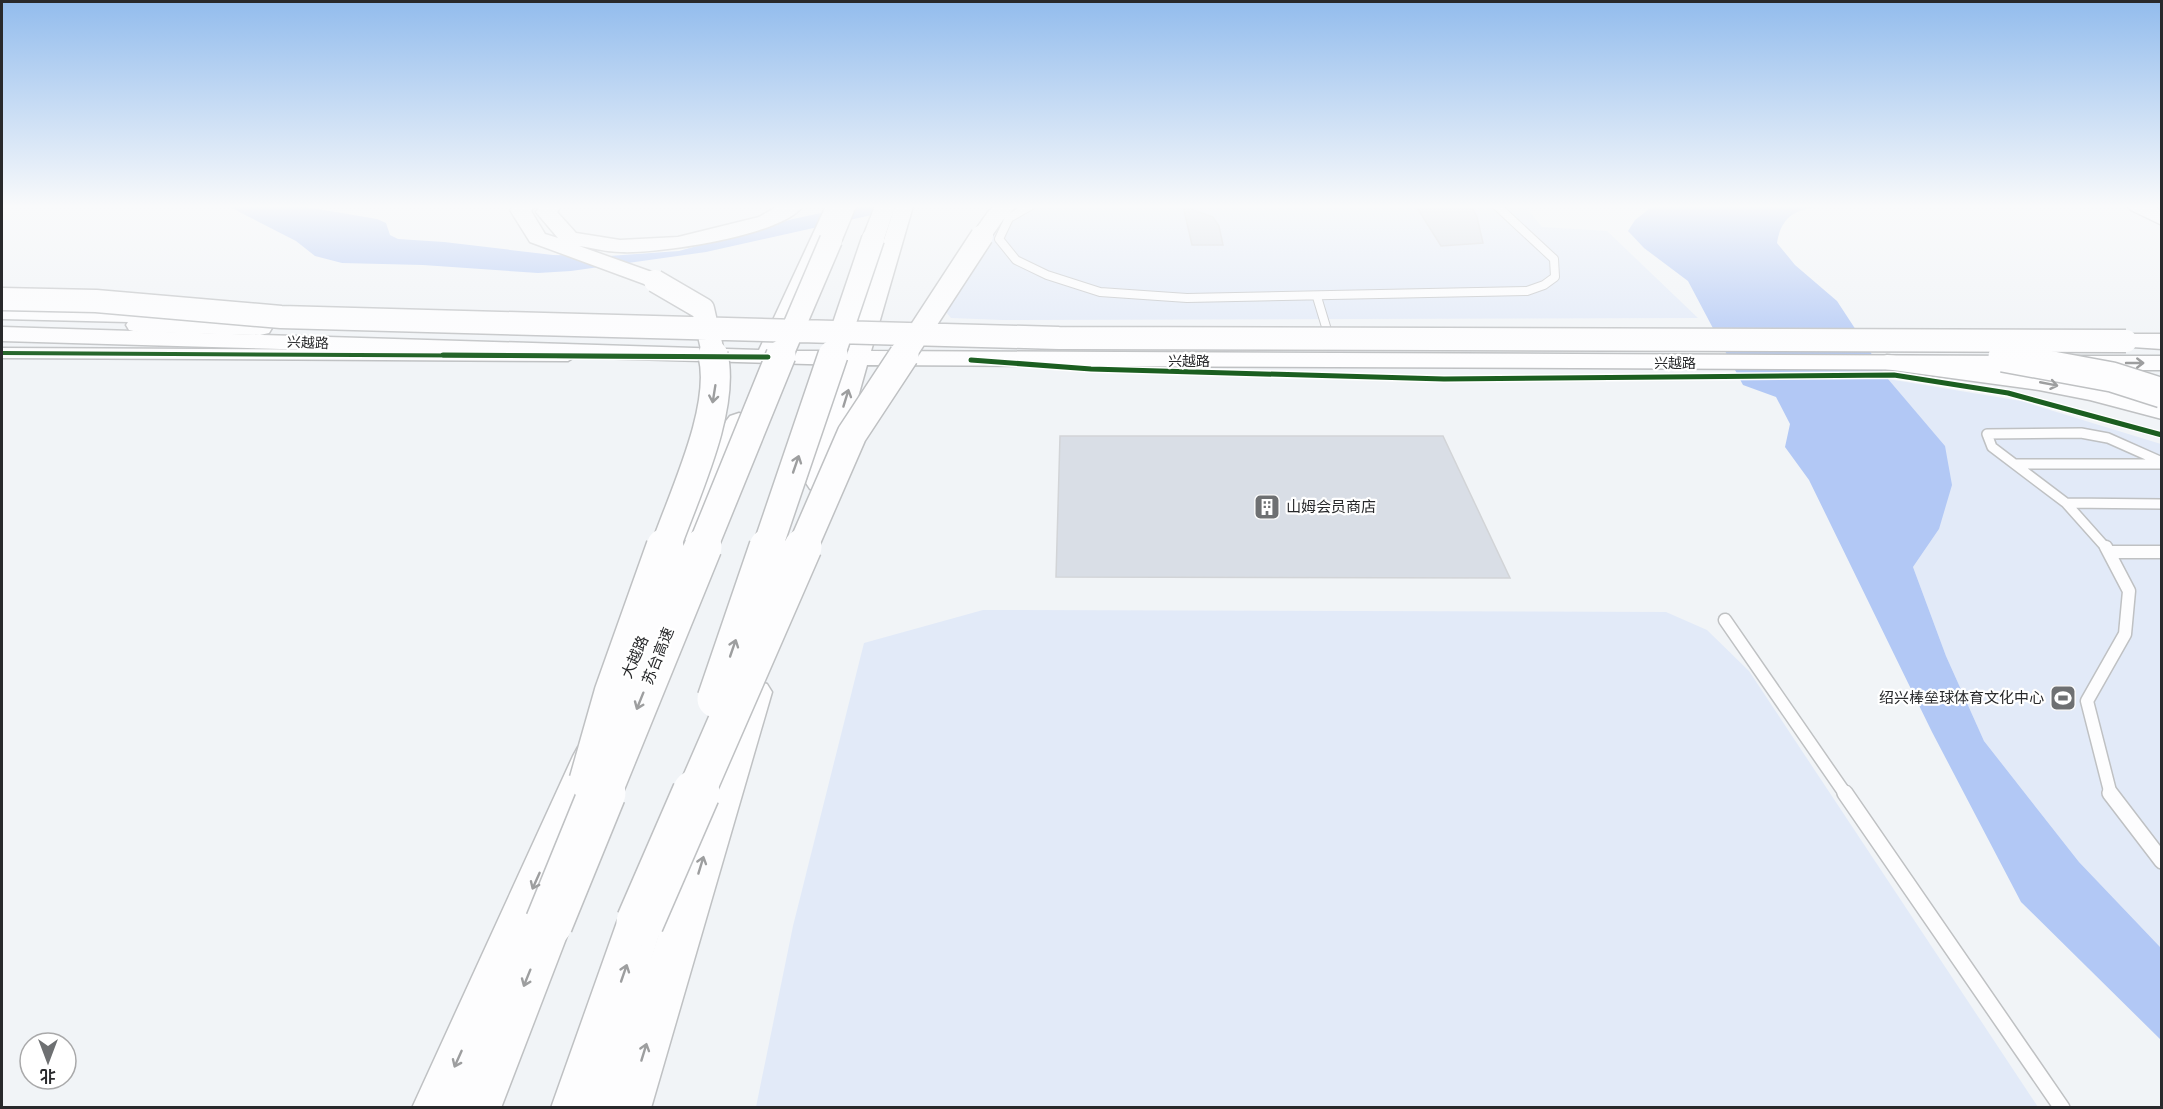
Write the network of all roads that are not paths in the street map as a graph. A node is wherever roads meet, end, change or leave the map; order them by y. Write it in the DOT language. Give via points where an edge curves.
graph roads {
  1 [pos="591,258"];
  2 [pos="812,258"];
  3 [pos="823,258"];
  4 [pos="879,258"];
  5 [pos="884,258"];
  6 [pos="968,258"];
  7 [pos="1014,258"];
  8 [pos="1553,258"];
  9 [pos="1317,297"];
  10 [pos="2,299"];
  11 [pos="2,304"];
  12 [pos="2,312"];
  13 [pos="2,322"];
  14 [pos="271,322"];
  15 [pos="782,324"];
  16 [pos="867,326"];
  17 [pos="1327,330"];
  18 [pos="2,332"];
  19 [pos="2162,337"];
  20 [pos="2162,342"];
  21 [pos="2,353"];
  22 [pos="768,357"];
  23 [pos="858,359"];
  24 [pos="1887,363"];
  25 [pos="2162,363"];
  26 [pos="2162,393"];
  27 [pos="2162,411"];
  28 [pos="2162,463"];
  29 [pos="2015,464"];
  30 [pos="2066,503"];
  31 [pos="2162,504"];
  32 [pos="2110,552"];
  33 [pos="2162,552"];
  34 [pos="1725,620"];
  35 [pos="2162,861"];
  36 [pos="640,922"];
  37 [pos="549,923"];
  38 [pos="436,1107"];
  39 [pos="474,1107"];
  40 [pos="578,1107"];
  41 [pos="626,1107"];
  42 [pos="2062,1107"];
  1 -- 37 [label="highway, one-way, bridge" via="655,281 703,309 717,371 709,425 613,693"];
  2 -- 15 [label="main road, 大越路"];
  3 -- 37 [label="highway, 苏台高速, one-way, bridge"];
  36 -- 4 [label="highway, one-way, bridge"];
  5 -- 16 [label="main road"];
  6 -- 36 [label="highway, bridge" via="852,434"];
  7 -- 9 [label="lane" via="1047,275 1100,292 1187,298"];
  8 -- 9 [label="lane" via="1556,277 1527,291"];
  9 -- 17 [label="lane"];
  10 -- 14 [label="highway, bridge" via="96,301"];
  11 -- 15 [label="main road, 兴越路"];
  12 -- 14 [label="highway, bridge"];
  13 -- 14 [label="highway"];
  14 -- 18 [label="highway"];
  14 -- 20 [label="highway, bridge" via="448,320 1059,338"];
  14 -- 26 [label="highway, bridge" via="1059,346 1929,351 2015,358 2112,377"];
  15 -- 16 [label="main road, 兴越路"];
  15 -- 22 [label="main road, 大越路"];
  16 -- 17 [label="main road, 兴越路"];
  16 -- 23 [label="main road"];
  17 -- 19 [label="main road, 兴越路"];
  18 -- 22 [label="main road, 兴越路"];
  21 -- 22 [label="street"];
  22 -- 23 [label="main road, 兴越路"];
  22 -- 38 [label="main road, 大越路, one-way"];
  23 -- 24 [label="main road, 兴越路"];
  41 -- 23 [label="main road, one-way"];
  24 -- 25 [label="main road, 兴越路, one-way"];
  24 -- 27 [label="highway, one-way" via="1996,374"];
  28 -- 29 [label="lane"];
  28 -- 29 [label="lane" via="2108,438 2081,433 1987,434 1992,447"];
  29 -- 30 [label="lane"];
  30 -- 31 [label="lane"];
  30 -- 32 [label="lane"];
  32 -- 33 [label="lane"];
  32 -- 35 [label="lane" via="2128,591 2125,634 2087,701 2109,792"];
  34 -- 42 [label="lane"];
  40 -- 36 [label="highway, one-way"];
  37 -- 39 [label="highway, 苏台高速, one-way"];
}
